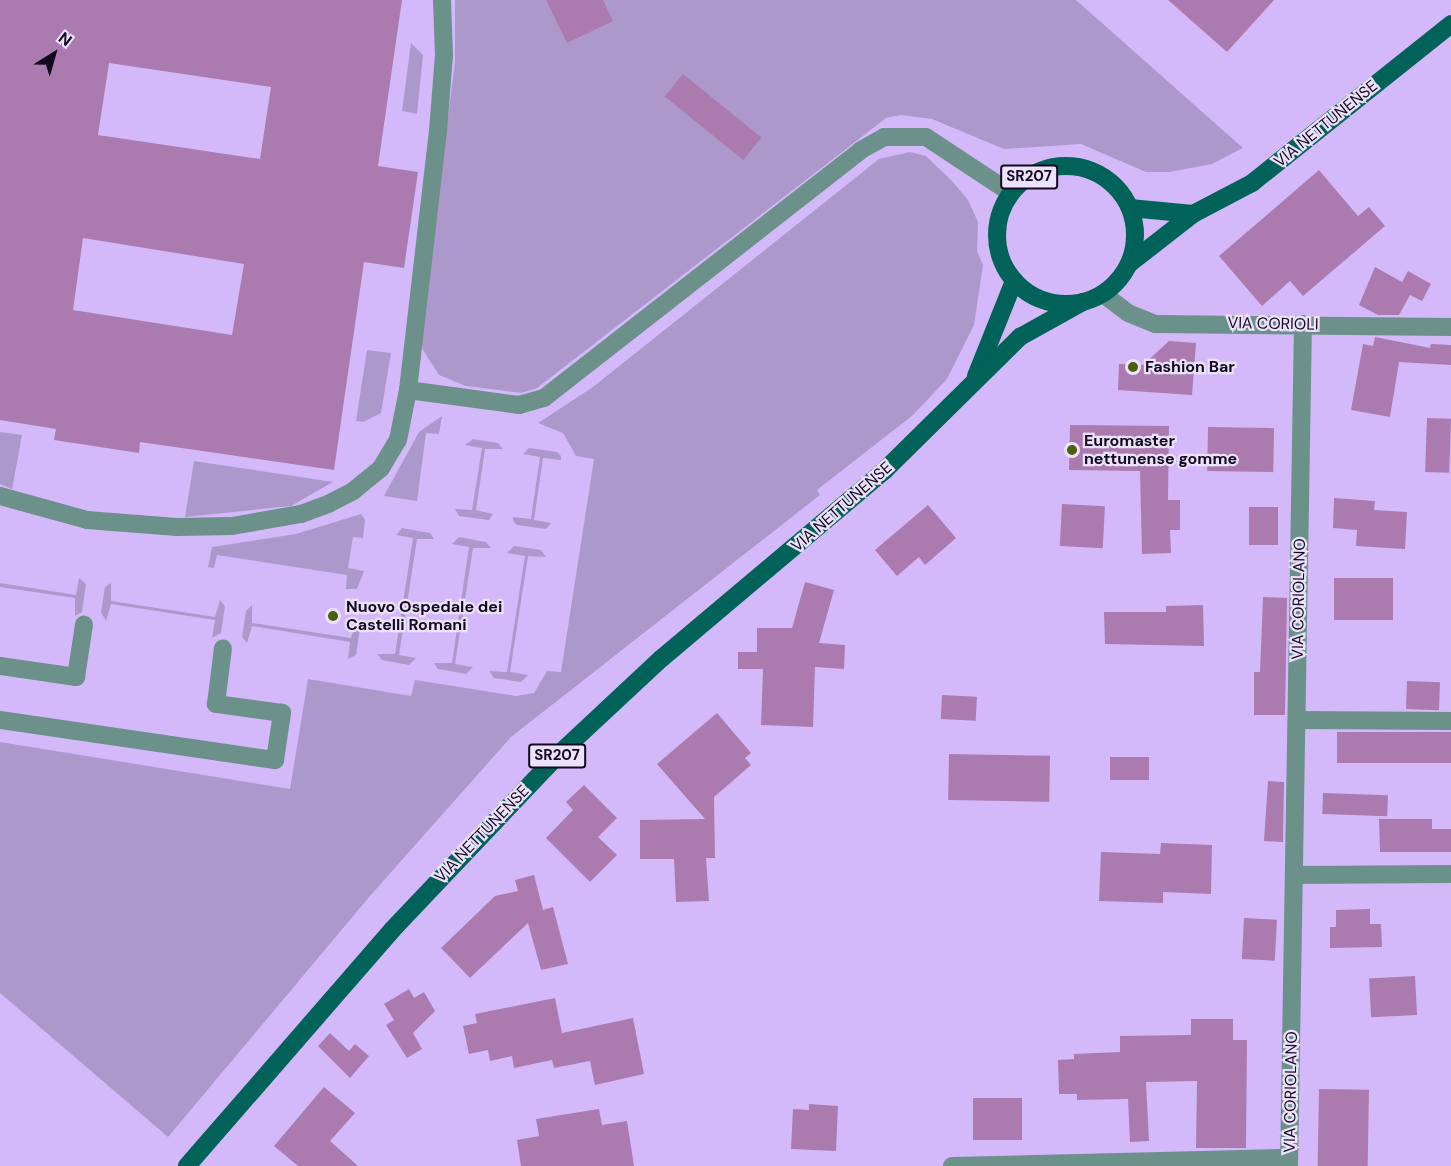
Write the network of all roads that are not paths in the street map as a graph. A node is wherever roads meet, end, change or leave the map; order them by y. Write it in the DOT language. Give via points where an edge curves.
graph roads {
  1 [pos="442,0"];
  2 [pos="1451,24"];
  3 [pos="1011,193"];
  4 [pos="1130,208"];
  5 [pos="1193,214"];
  6 [pos="1129,264"];
  7 [pos="1014,281"];
  8 [pos="1103,294"];
  9 [pos="1083,303"];
  10 [pos="1303,324"];
  11 [pos="1451,327"];
  12 [pos="970,389"];
  13 [pos="408,390"];
  14 [pos="0,496"];
  15 [pos="84,626"];
  16 [pos="224,648"];
  17 [pos="0,666"];
  18 [pos="0,720"];
  19 [pos="1298,720"];
  20 [pos="1451,722"];
  21 [pos="1451,874"];
  22 [pos="1295,875"];
  23 [pos="1289,1162"];
  24 [pos="187,1166"];
  25 [pos="952,1166"];
  1 -- 13 [label="street" via="444,55 438,131"];
  2 -- 5 [label="main road, VIA NETTUNENSE / SR207" via="1242,191"];
  3 -- 4 [label="main road, SR207" via="1029,177 1051,168 1074,166 1097,174 1116,188"];
  3 -- 7 [label="main road, SR207" via="1000,214 997,237 1002,261"];
  3 -- 13 [label="street" via="926,136 884,137 861,150 544,398 510,404"];
  4 -- 5 [label="main road"];
  4 -- 6 [label="main road" via="1135,231"];
  5 -- 6 [label="main road, VIA NETTUNENSE / SR207"];
  6 -- 8 [label="main road, SR207"];
  7 -- 9 [label="main road, SR207" via="1046,302"];
  7 -- 12 [label="main road, VIA NETTUNENSE / SR207"];
  8 -- 9 [label="main road, SR207"];
  8 -- 10 [label="street, VIA CORIOLI" via="1128,314 1155,324"];
  9 -- 12 [label="main road, VIA NETTUNENSE / SR207" via="1027,331"];
  10 -- 11 [label="street, VIA CORIOLI"];
  10 -- 19 [label="street, VIA CORIOLANO"];
  12 -- 24 [label="main road, VIA NETTUNENSE / SR207" via="861,491 662,658 560,753 392,930"];
  13 -- 14 [label="street" via="398,440 381,468 342,498 301,514 232,525 177,527 76,518"];
  15 -- 17 [label="street" via="76,677"];
  16 -- 18 [label="street" via="216,704 282,713 275,760"];
  19 -- 20 [label="street"];
  19 -- 22 [label="street, VIA CORIOLANO"];
  21 -- 22 [label="street"];
  22 -- 23 [label="street, VIA CORIOLANO"];
  23 -- 25 [label="street"];
}
